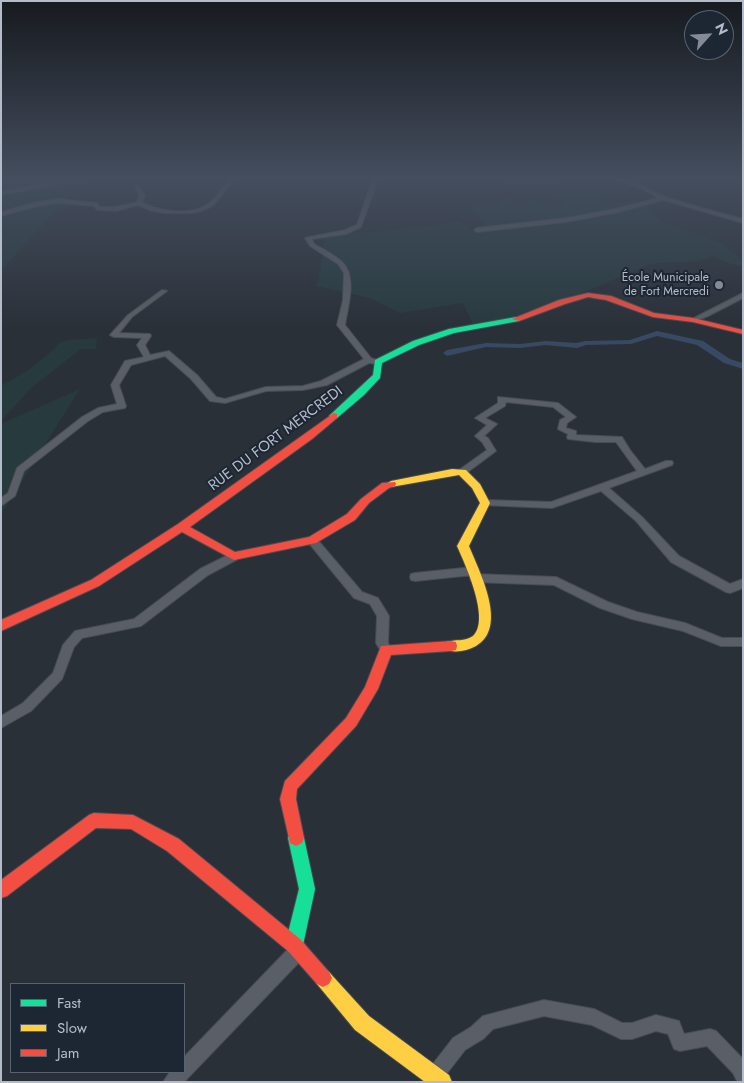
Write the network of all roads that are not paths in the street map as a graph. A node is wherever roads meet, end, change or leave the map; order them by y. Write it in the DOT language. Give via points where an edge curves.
graph roads {
  1 [pos="349,231"];
  2 [pos="164,291"];
  3 [pos="743,295"];
  4 [pos="694,320"];
  5 [pos="743,332"];
  6 [pos="148,357"];
  7 [pos="373,361"];
  8 [pos="669,463"];
  9 [pos="462,472"];
  10 [pos="643,473"];
  11 [pos="602,486"];
  12 [pos="1,503"];
  13 [pos="486,504"];
  14 [pos="182,528"];
  15 [pos="312,540"];
  16 [pos="234,556"];
  17 [pos="474,574"];
  18 [pos="415,577"];
  19 [pos="743,583"];
  20 [pos="1,626"];
  21 [pos="743,642"];
  22 [pos="386,650"];
  23 [pos="1,722"];
  24 [pos="1,890"];
  25 [pos="296,947"];
  26 [pos="185,1069"];
  27 [pos="181,1073"];
  28 [pos="743,1075"];
  29 [pos="438,1078"];
  30 [pos="172,1082"];
  1 -- 7 [label="street" via="308,238 312,245 340,264 347,274 345,307 340,325"];
  2 -- 6 [label="street" via="130,316 114,335 147,336 141,345"];
  3 -- 4 [label="street"];
  4 -- 5 [label="street"];
  4 -- 7 [label="street" via="653,315 608,298 588,295 522,318 416,343"];
  6 -- 7 [label="street" via="166,352 213,399 225,401 266,389 304,388 324,383"];
  6 -- 12 [label="street" via="128,363 114,386 122,406 101,410 85,419 20,470 12,494"];
  7 -- 14 [label="street, RUE DU FORT MERCREDI" via="377,376 344,409"];
  8 -- 10 [label="street"];
  9 -- 10 [label="street" via="492,451 479,436 493,424 480,418 502,404 501,399 555,405 572,417 563,422 562,429 573,432 571,436 603,441 619,439"];
  9 -- 13 [label="street" via="476,486"];
  9 -- 15 [label="street" via="386,485 351,517"];
  10 -- 11 [label="street"];
  11 -- 13 [label="street" via="552,505"];
  11 -- 19 [label="street" via="639,519 675,559 730,588"];
  13 -- 17 [label="street" via="463,546"];
  14 -- 16 [label="street"];
  14 -- 20 [label="street, RUE DU FORT MERCREDI" via="95,583"];
  15 -- 16 [label="street"];
  15 -- 22 [label="street" via="358,595 374,601 383,616 382,643"];
  16 -- 23 [label="street" via="204,572 137,623 80,634 69,645 58,676 26,707"];
  17 -- 18 [label="street"];
  17 -- 21 [label="street" via="556,581 636,616 685,627 722,642"];
  17 -- 22 [label="street" via="484,601 486,621 482,634 468,646"];
  22 -- 25 [label="street" via="371,689 351,722 290,786 288,799 308,889"];
  24 -- 25 [label="street" via="94,820 133,822 173,845"];
  25 -- 26 [label="street"];
  25 -- 29 [label="street" via="362,1022"];
  27 -- 30 [label="street"];
  28 -- 29 [label="street" via="710,1037 680,1043 673,1027 656,1023 621,1032 594,1017 544,1008 488,1022 459,1044"];
}
